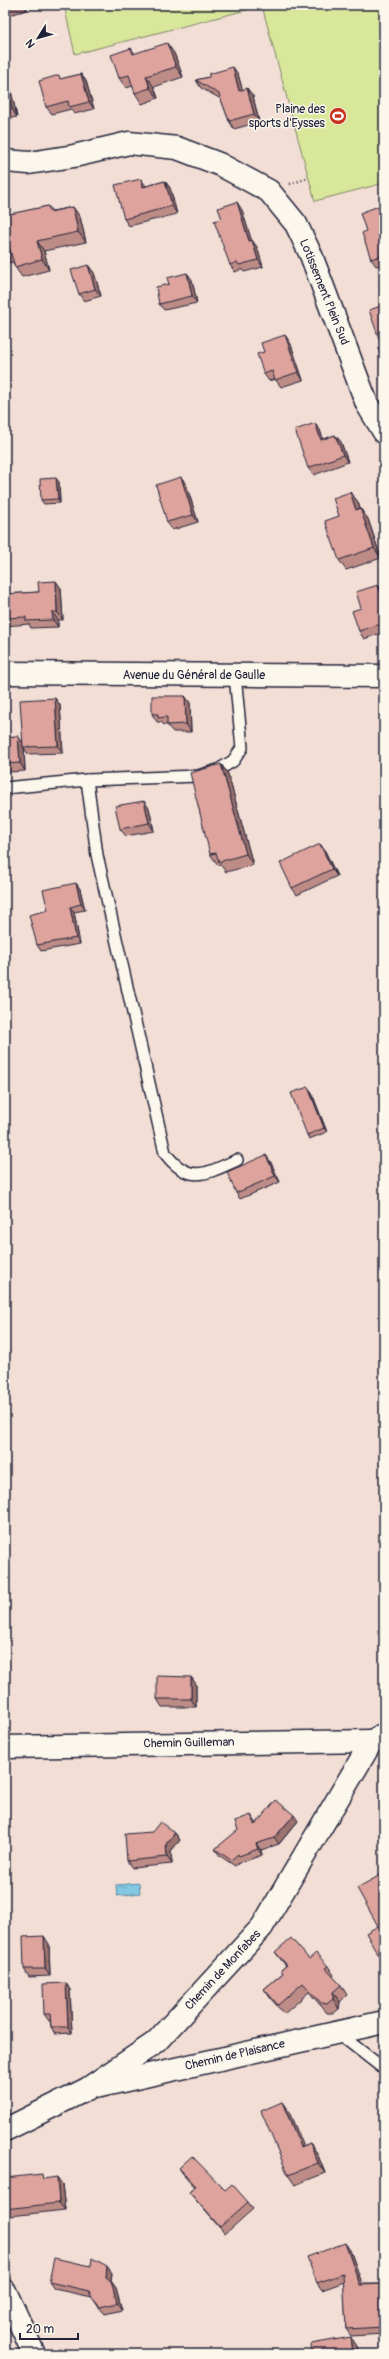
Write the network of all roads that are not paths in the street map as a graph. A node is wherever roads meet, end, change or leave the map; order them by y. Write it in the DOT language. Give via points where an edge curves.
graph roads {
  1 [pos="5,161"];
  2 [pos="384,432"];
  3 [pos="5,673"];
  4 [pos="235,675"];
  5 [pos="384,676"];
  6 [pos="87,780"];
  7 [pos="5,788"];
  8 [pos="237,1160"];
  9 [pos="378,1738"];
  10 [pos="5,1747"];
  11 [pos="384,2022"];
  12 [pos="337,2032"];
  13 [pos="384,2069"];
  14 [pos="87,2088"];
  15 [pos="5,2130"];
  16 [pos="5,2291"];
  17 [pos="34,2354"];
  1 -- 2 [label="street, Lotissement Plein Sud" via="44,161 129,143 177,148 219,164 269,191 296,224 311,255 367,404"];
  3 -- 4 [label="street, Avenue du Général de Gaulle"];
  4 -- 5 [label="street, Avenue du Général de Gaulle"];
  4 -- 6 [label="lane" via="242,748 233,762 198,776"];
  6 -- 7 [label="lane"];
  6 -- 8 [label="lane" via="97,855 165,1153 175,1166 191,1173 207,1173"];
  9 -- 10 [label="street, Chemin Guilleman"];
  9 -- 14 [label="street, Chemin de Monfabes" via="262,1927 156,2042"];
  11 -- 12 [label="street, Chemin de Plaisance"];
  12 -- 13 [label="lane"];
  12 -- 14 [label="street, Chemin de Plaisance"];
  14 -- 15 [label="street, Chemin de Monfabes"];
  16 -- 17 [label="street"];
}
